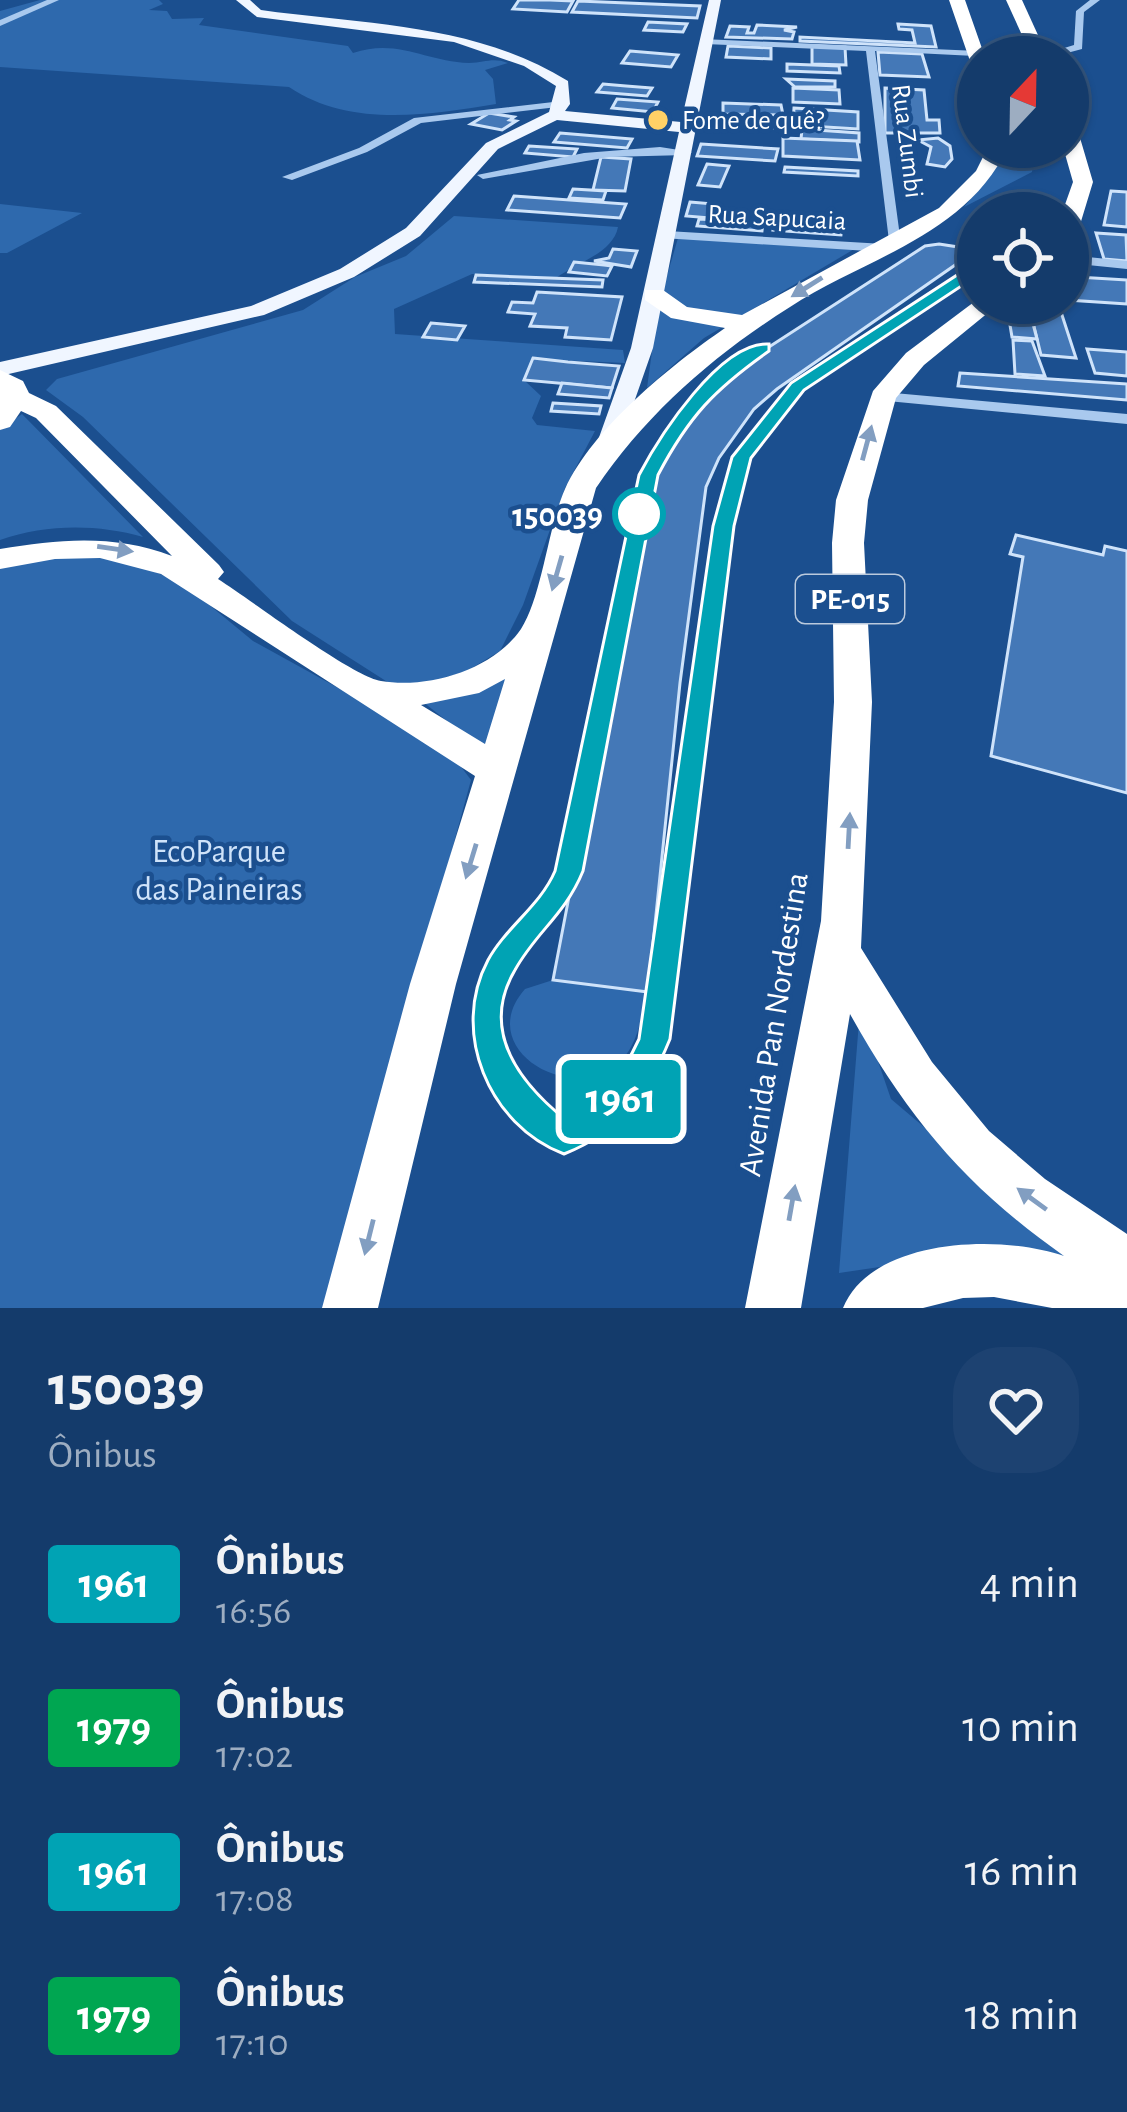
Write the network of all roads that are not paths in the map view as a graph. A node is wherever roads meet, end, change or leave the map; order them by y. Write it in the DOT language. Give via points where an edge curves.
graph roads {
  1 [pos="55,0"];
  2 [pos="242,0"];
  3 [pos="715,0"];
  4 [pos="957,0"];
  5 [pos="1014,0"];
  6 [pos="1096,0"];
  7 [pos="0,23"];
  8 [pos="969,36"];
  9 [pos="1030,36"];
  10 [pos="1079,36"];
  11 [pos="705,41"];
  12 [pos="870,47"];
  13 [pos="957,55"];
  14 [pos="559,109"];
  15 [pos="648,124"];
  16 [pos="690,128"];
  17 [pos="642,149"];
  18 [pos="686,152"];
  19 [pos="986,168"];
  20 [pos="483,175"];
  21 [pos="288,177"];
  22 [pos="668,235"];
  23 [pos="890,244"];
  24 [pos="1089,261"];
  25 [pos="1127,265"];
  26 [pos="654,296"];
  27 [pos="749,324"];
  28 [pos="961,324"];
  29 [pos="7,393"];
  30 [pos="883,397"];
  31 [pos="1127,419"];
  32 [pos="609,443"];
  33 [pos="0,559"];
  34 [pos="247,611"];
  35 [pos="541,628"];
  36 [pos="368,692"];
  37 [pos="498,772"];
  38 [pos="837,947"];
  39 [pos="1127,1267"];
  40 [pos="350,1308"];
  41 [pos="773,1308"];
  42 [pos="871,1308"];
  43 [pos="1120,1308"];
  1 -- 7 [label="street"];
  2 -- 14 [label="main road" via="257,13 392,28 497,51 563,84"];
  3 -- 11 [label="main road"];
  4 -- 8 [label="highway"];
  5 -- 9 [label="highway"];
  6 -- 10 [label="street" via="1080,11"];
  11 -- 12 [label="street"];
  11 -- 16 [label="main road"];
  12 -- 13 [label="street"];
  12 -- 23 [label="street, Rua Zumbi"];
  14 -- 15 [label="main road"];
  14 -- 21 [label="street" via="418,120"];
  14 -- 29 [label="main road" via="492,146 427,219 383,254 292,298"];
  15 -- 16 [label="main road"];
  15 -- 17 [label="street"];
  16 -- 18 [label="main road"];
  17 -- 18 [label="street"];
  17 -- 20 [label="street"];
  18 -- 22 [label="main road"];
  19 -- 23 [label="highway" via="938,218"];
  22 -- 23 [label="street, Rua Sapucaia"];
  22 -- 26 [label="main road"];
  23 -- 27 [label="highway, one-way"];
  24 -- 25 [label="street"];
  26 -- 27 [label="highway" via="680,314"];
  26 -- 32 [label="main road"];
  27 -- 32 [label="highway" via="641,407"];
  28 -- 30 [label="highway, Avenida Pan Nordestina / PE-015"];
  29 -- 34 [label="highway" via="46,412"];
  30 -- 31 [label="street"];
  38 -- 30 [label="highway, Avenida Pan Nordestina / PE-015, one-way" via="850,820 852,500"];
  32 -- 35 [label="highway, one-way" via="581,488"];
  33 -- 34 [label="highway, one-way" via="74,546 148,554"];
  34 -- 36 [label="highway"];
  35 -- 36 [label="highway" via="477,682 419,694"];
  35 -- 37 [label="highway"];
  36 -- 37 [label="highway"];
  37 -- 40 [label="highway, one-way" via="433,984"];
  39 -- 38 [label="highway, one-way" via="972,1150 912,1077"];
  41 -- 38 [label="highway, Avenida Pan Nordestina / PE-015, one-way"];
  42 -- 43 [label="highway" via="949,1268 1021,1272"];
}
